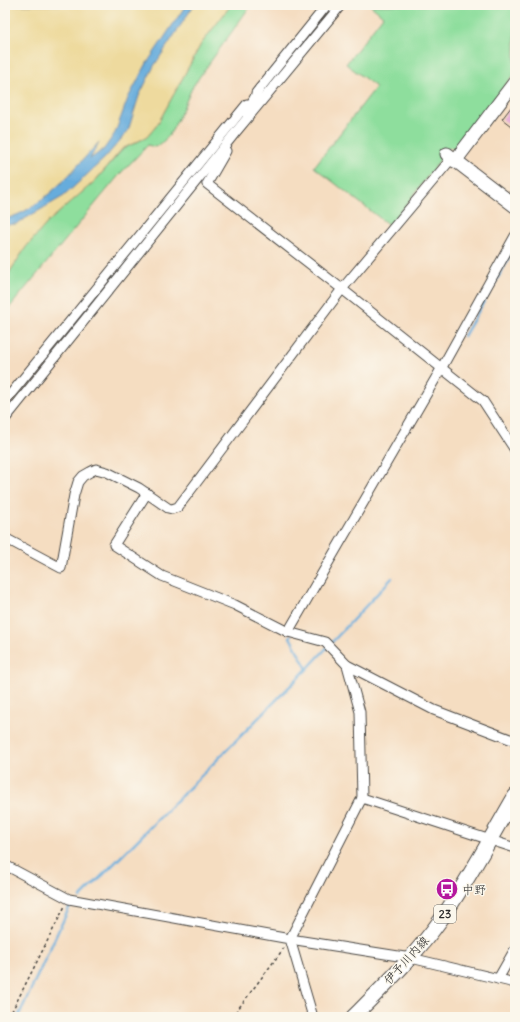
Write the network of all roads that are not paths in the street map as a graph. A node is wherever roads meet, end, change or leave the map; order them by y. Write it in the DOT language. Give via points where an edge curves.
graph roads {
  1 [pos="327,5"];
  2 [pos="341,5"];
  3 [pos="515,82"];
  4 [pos="260,88"];
  5 [pos="235,133"];
  6 [pos="451,158"];
  7 [pos="515,206"];
  8 [pos="515,236"];
  9 [pos="342,289"];
  10 [pos="441,368"];
  11 [pos="5,401"];
  12 [pos="5,419"];
  13 [pos="515,450"];
  14 [pos="147,493"];
  15 [pos="5,538"];
  16 [pos="288,632"];
  17 [pos="348,665"];
  18 [pos="515,741"];
  19 [pos="515,796"];
  20 [pos="362,798"];
  21 [pos="490,839"];
  22 [pos="515,848"];
  23 [pos="5,865"];
  24 [pos="290,939"];
  25 [pos="515,949"];
  26 [pos="411,958"];
  27 [pos="498,979"];
  28 [pos="515,983"];
  29 [pos="313,1017"];
  30 [pos="353,1017"];
  1 -- 4 [label="street"];
  2 -- 5 [label="street"];
  3 -- 6 [label="street"];
  4 -- 5 [label="street"];
  4 -- 11 [label="street"];
  5 -- 9 [label="street" via="207,184"];
  5 -- 12 [label="street"];
  6 -- 7 [label="street"];
  6 -- 9 [label="street"];
  8 -- 10 [label="street"];
  9 -- 10 [label="street"];
  9 -- 14 [label="street" via="178,507 168,508"];
  10 -- 13 [label="street" via="483,402"];
  10 -- 16 [label="street"];
  14 -- 15 [label="street" via="107,472 96,470 83,476 74,495 62,568"];
  14 -- 16 [label="street" via="114,545 162,576 235,605"];
  16 -- 17 [label="street" via="325,642"];
  17 -- 18 [label="street" via="434,710"];
  17 -- 20 [label="street" via="360,712"];
  19 -- 21 [label="main road, 伊予川内線 / 23"];
  20 -- 21 [label="street"];
  20 -- 24 [label="street"];
  21 -- 22 [label="street"];
  21 -- 26 [label="main road, 伊予川内線 / 23" via="474,870 442,919"];
  23 -- 24 [label="street" via="69,898"];
  24 -- 26 [label="street"];
  24 -- 29 [label="street"];
  25 -- 27 [label="street"];
  26 -- 27 [label="street"];
  26 -- 30 [label="main road, 伊予川内線 / 23"];
  27 -- 28 [label="street"];
}
